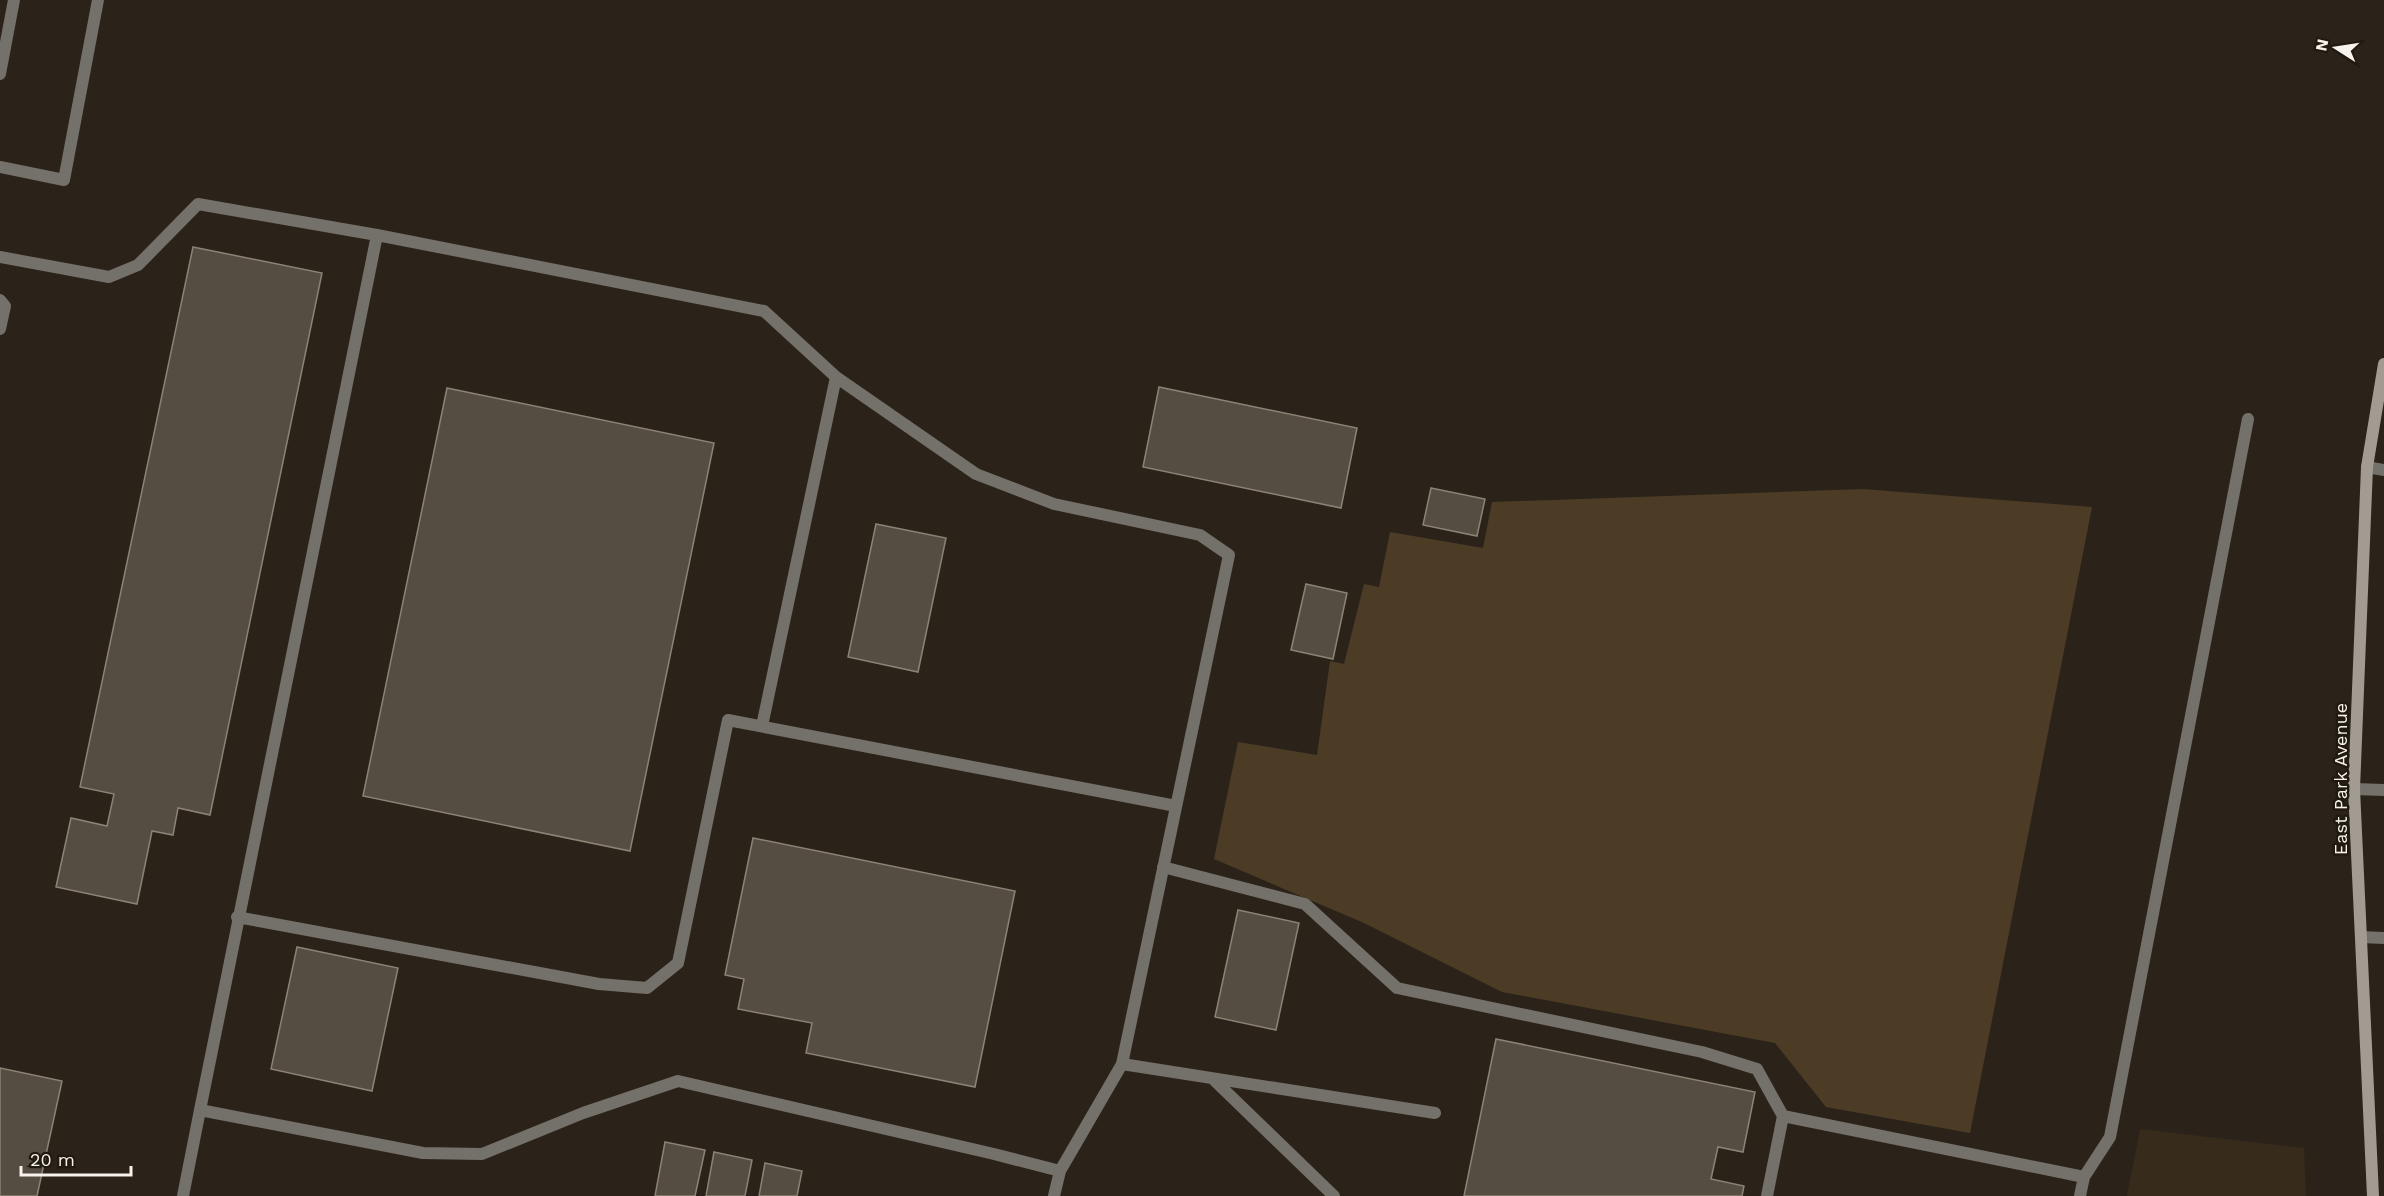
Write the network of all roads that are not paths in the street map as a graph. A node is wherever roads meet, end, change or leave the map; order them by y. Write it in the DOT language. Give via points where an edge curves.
graph roads {
  1 [pos="14,0"];
  2 [pos="98,0"];
  3 [pos="0,74"];
  4 [pos="0,168"];
  5 [pos="377,235"];
  6 [pos="0,257"];
  7 [pos="0,300"];
  8 [pos="0,328"];
  9 [pos="2384,364"];
  10 [pos="836,377"];
  11 [pos="2248,419"];
  12 [pos="2367,467"];
  13 [pos="2384,470"];
  14 [pos="762,726"];
  15 [pos="2354,789"];
  16 [pos="2384,790"];
  17 [pos="1176,806"];
  18 [pos="1163,867"];
  19 [pos="237,917"];
  20 [pos="2361,938"];
  21 [pos="2384,938"];
  22 [pos="1122,1064"];
  23 [pos="1213,1078"];
  24 [pos="200,1110"];
  25 [pos="1435,1113"];
  26 [pos="1783,1116"];
  27 [pos="1060,1171"];
  28 [pos="2084,1177"];
  29 [pos="2372,1195"];
  30 [pos="183,1196"];
  31 [pos="1054,1196"];
  32 [pos="1334,1196"];
  33 [pos="1767,1196"];
  34 [pos="2080,1196"];
  1 -- 3 [label="street"];
  2 -- 4 [label="street" via="64,180"];
  5 -- 6 [label="street" via="198,204 138,265 109,278"];
  5 -- 10 [label="street" via="764,311"];
  5 -- 19 [label="street"];
  7 -- 8 [label="street" via="5,306"];
  9 -- 12 [label="main road, East Park Avenue"];
  10 -- 14 [label="street"];
  10 -- 17 [label="street" via="976,474 1054,504 1200,535 1229,555"];
  11 -- 28 [label="street" via="2110,1137"];
  12 -- 13 [label="street"];
  12 -- 15 [label="main road, East Park Avenue"];
  14 -- 17 [label="street"];
  14 -- 19 [label="street" via="728,720 678,963 647,988 599,984"];
  15 -- 16 [label="street"];
  15 -- 20 [label="main road, East Park Avenue"];
  17 -- 18 [label="street"];
  18 -- 22 [label="street"];
  18 -- 26 [label="street" via="1305,904 1397,988 1702,1052 1757,1069"];
  19 -- 24 [label="street"];
  20 -- 21 [label="street"];
  20 -- 29 [label="main road, East Park Avenue"];
  22 -- 23 [label="street"];
  22 -- 27 [label="street"];
  23 -- 25 [label="street"];
  23 -- 32 [label="street"];
  24 -- 27 [label="street" via="423,1153 482,1154 583,1113 678,1081"];
  24 -- 30 [label="street"];
  26 -- 28 [label="street"];
  26 -- 33 [label="street"];
  27 -- 31 [label="street"];
  28 -- 34 [label="street"];
}
